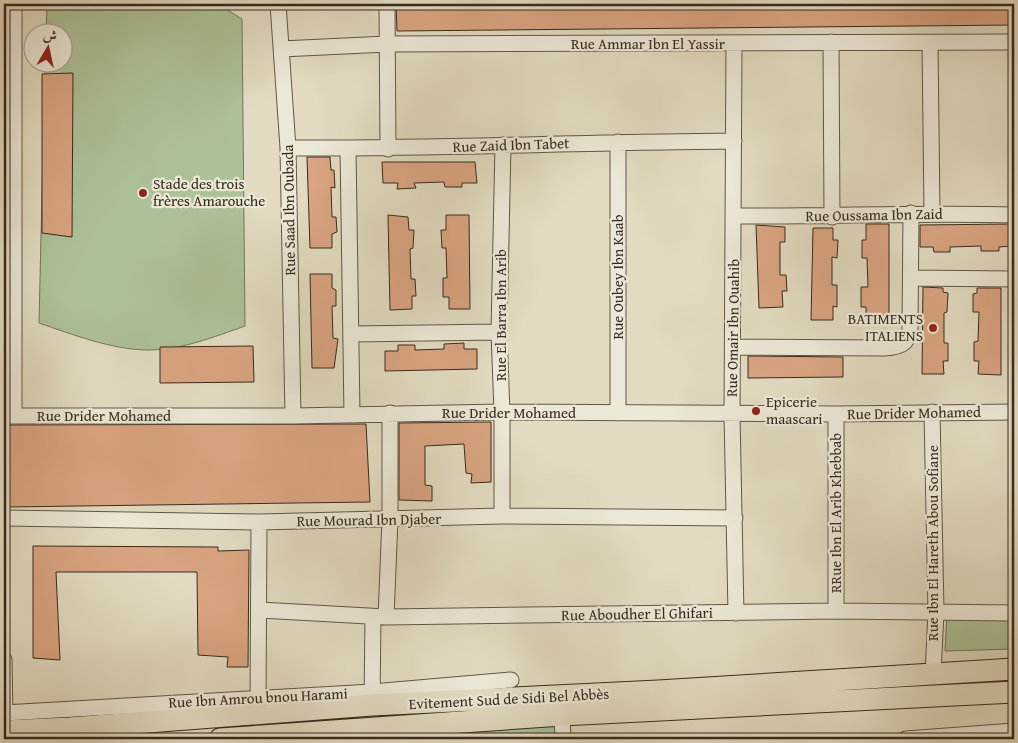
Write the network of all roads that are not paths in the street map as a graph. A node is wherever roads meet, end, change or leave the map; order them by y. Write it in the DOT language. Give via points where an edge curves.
graph roads {
  1 [pos="14,4"];
  2 [pos="278,4"];
  3 [pos="387,4"];
  4 [pos="831,42"];
  5 [pos="1014,42"];
  6 [pos="734,43"];
  7 [pos="930,43"];
  8 [pos="386,44"];
  9 [pos="282,49"];
  10 [pos="618,142"];
  11 [pos="734,142"];
  12 [pos="503,145"];
  13 [pos="288,148"];
  14 [pos="348,148"];
  15 [pos="388,149"];
  16 [pos="8,191"];
  17 [pos="932,212"];
  18 [pos="911,213"];
  19 [pos="1014,215"];
  20 [pos="734,216"];
  21 [pos="832,217"];
  22 [pos="912,278"];
  23 [pos="1014,279"];
  24 [pos="8,318"];
  25 [pos="499,332"];
  26 [pos="352,334"];
  27 [pos="733,346"];
  28 [pos="502,412"];
  29 [pos="932,412"];
  30 [pos="1014,412"];
  31 [pos="390,413"];
  32 [pos="618,413"];
  33 [pos="732,414"];
  34 [pos="836,414"];
  35 [pos="352,415"];
  36 [pos="9,416"];
  37 [pos="294,416"];
  38 [pos="502,516"];
  39 [pos="4,518"];
  40 [pos="735,518"];
  41 [pos="390,519"];
  42 [pos="259,522"];
  43 [pos="260,610"];
  44 [pos="836,611"];
  45 [pos="936,612"];
  46 [pos="736,613"];
  47 [pos="1014,613"];
  48 [pos="380,617"];
  49 [pos="4,660"];
  50 [pos="1014,670"];
  51 [pos="932,674"];
  52 [pos="511,680"];
  53 [pos="1014,692"];
  54 [pos="372,699"];
  55 [pos="258,706"];
  56 [pos="562,715"];
  57 [pos="4,719"];
  58 [pos="1014,732"];
  59 [pos="220,739"];
  60 [pos="563,739"];
  61 [pos="906,739"];
  1 -- 16 [label="street"];
  2 -- 9 [label="street, Rue Saad Ibn Oubada"];
  3 -- 8 [label="street"];
  4 -- 6 [label="street, Rue Ammar Ibn El Yassir"];
  4 -- 7 [label="street, Rue Ammar Ibn El Yassir"];
  4 -- 21 [label="street"];
  5 -- 7 [label="street, Rue Ammar Ibn El Yassir"];
  6 -- 8 [label="street, Rue Ammar Ibn El Yassir"];
  6 -- 11 [label="street, Rue Omair Ibn Ouahib"];
  7 -- 17 [label="street"];
  8 -- 9 [label="street, Rue Ammar Ibn El Yassir"];
  8 -- 15 [label="street"];
  9 -- 13 [label="street, Rue Saad Ibn Oubada"];
  10 -- 11 [label="street, Rue Zaid Ibn Tabet"];
  10 -- 12 [label="street, Rue Zaid Ibn Tabet"];
  10 -- 32 [label="street, Rue Oubey Ibn Kaab"];
  11 -- 20 [label="street, Rue Omair Ibn Ouahib"];
  12 -- 15 [label="street, Rue Zaid Ibn Tabet"];
  12 -- 25 [label="street, Rue El Barra Ibn Arib"];
  13 -- 14 [label="street, Rue Zaid Ibn Tabet"];
  13 -- 37 [label="street, Rue Saad Ibn Oubada"];
  14 -- 15 [label="street, Rue Zaid Ibn Tabet"];
  14 -- 26 [label="street"];
  16 -- 24 [label="street"];
  17 -- 18 [label="street, Rue Oussama Ibn Zaid"];
  17 -- 19 [label="street, Rue Oussama Ibn Zaid"];
  18 -- 21 [label="street, Rue Oussama Ibn Zaid"];
  18 -- 22 [label="street"];
  20 -- 21 [label="street, Rue Oussama Ibn Zaid"];
  20 -- 27 [label="street, Rue Omair Ibn Ouahib"];
  22 -- 23 [label="street"];
  22 -- 27 [label="street" via="909,335 901,346"];
  24 -- 36 [label="street"];
  25 -- 26 [label="street"];
  25 -- 28 [label="street, Rue El Barra Ibn Arib"];
  26 -- 35 [label="street"];
  27 -- 33 [label="street, Rue Omair Ibn Ouahib"];
  28 -- 31 [label="street, Rue Drider Mohamed"];
  28 -- 32 [label="street, Rue Drider Mohamed"];
  28 -- 38 [label="street, Rue El Barra Ibn Arib"];
  29 -- 30 [label="street, Rue Drider Mohamed"];
  29 -- 34 [label="street, Rue Drider Mohamed"];
  29 -- 45 [label="street, Rue Ibn El Hareth Abou Sofiane"];
  31 -- 35 [label="street, Rue Drider Mohamed"];
  31 -- 41 [label="street"];
  32 -- 33 [label="street, Rue Drider Mohamed"];
  33 -- 34 [label="street, Rue Drider Mohamed"];
  33 -- 40 [label="street, Rue Omair Ibn Ouahib"];
  34 -- 44 [label="street, RRue Ibn El Arib Khebbab"];
  35 -- 37 [label="street, Rue Drider Mohamed"];
  36 -- 37 [label="street, Rue Drider Mohamed"];
  38 -- 40 [label="street, Rue Mourad Ibn Djaber"];
  38 -- 41 [label="street, Rue Mourad Ibn Djaber"];
  39 -- 42 [label="street, Rue Mourad Ibn Djaber"];
  40 -- 46 [label="street, Rue Omair Ibn Ouahib"];
  41 -- 42 [label="street, Rue Mourad Ibn Djaber"];
  41 -- 48 [label="street"];
  42 -- 43 [label="street"];
  43 -- 48 [label="street, Rue Aboudher El Ghifari"];
  43 -- 55 [label="street"];
  44 -- 45 [label="street, Rue Aboudher El Ghifari"];
  44 -- 46 [label="street, Rue Aboudher El Ghifari"];
  45 -- 47 [label="street, Rue Aboudher El Ghifari"];
  45 -- 51 [label="street, Rue Ibn El Hareth Abou Sofiane"];
  46 -- 48 [label="street, Rue Aboudher El Ghifari"];
  48 -- 54 [label="street"];
  49 -- 57 [label="street"];
  50 -- 51 [label="highway, Evitement Sud de Sidi Bel Abbès"];
  51 -- 54 [label="highway, Evitement Sud de Sidi Bel Abbès" via="667,691"];
  52 -- 54 [label="street"];
  53 -- 56 [label="highway, Evitement Sud de Sidi Bel Abbès"];
  54 -- 55 [label="highway, Evitement Sud de Sidi Bel Abbès"];
  55 -- 57 [label="highway, Evitement Sud de Sidi Bel Abbès"];
  56 -- 59 [label="highway, Evitement Sud de Sidi Bel Abbès"];
  56 -- 60 [label="street"];
  58 -- 61 [label="street"];
}
